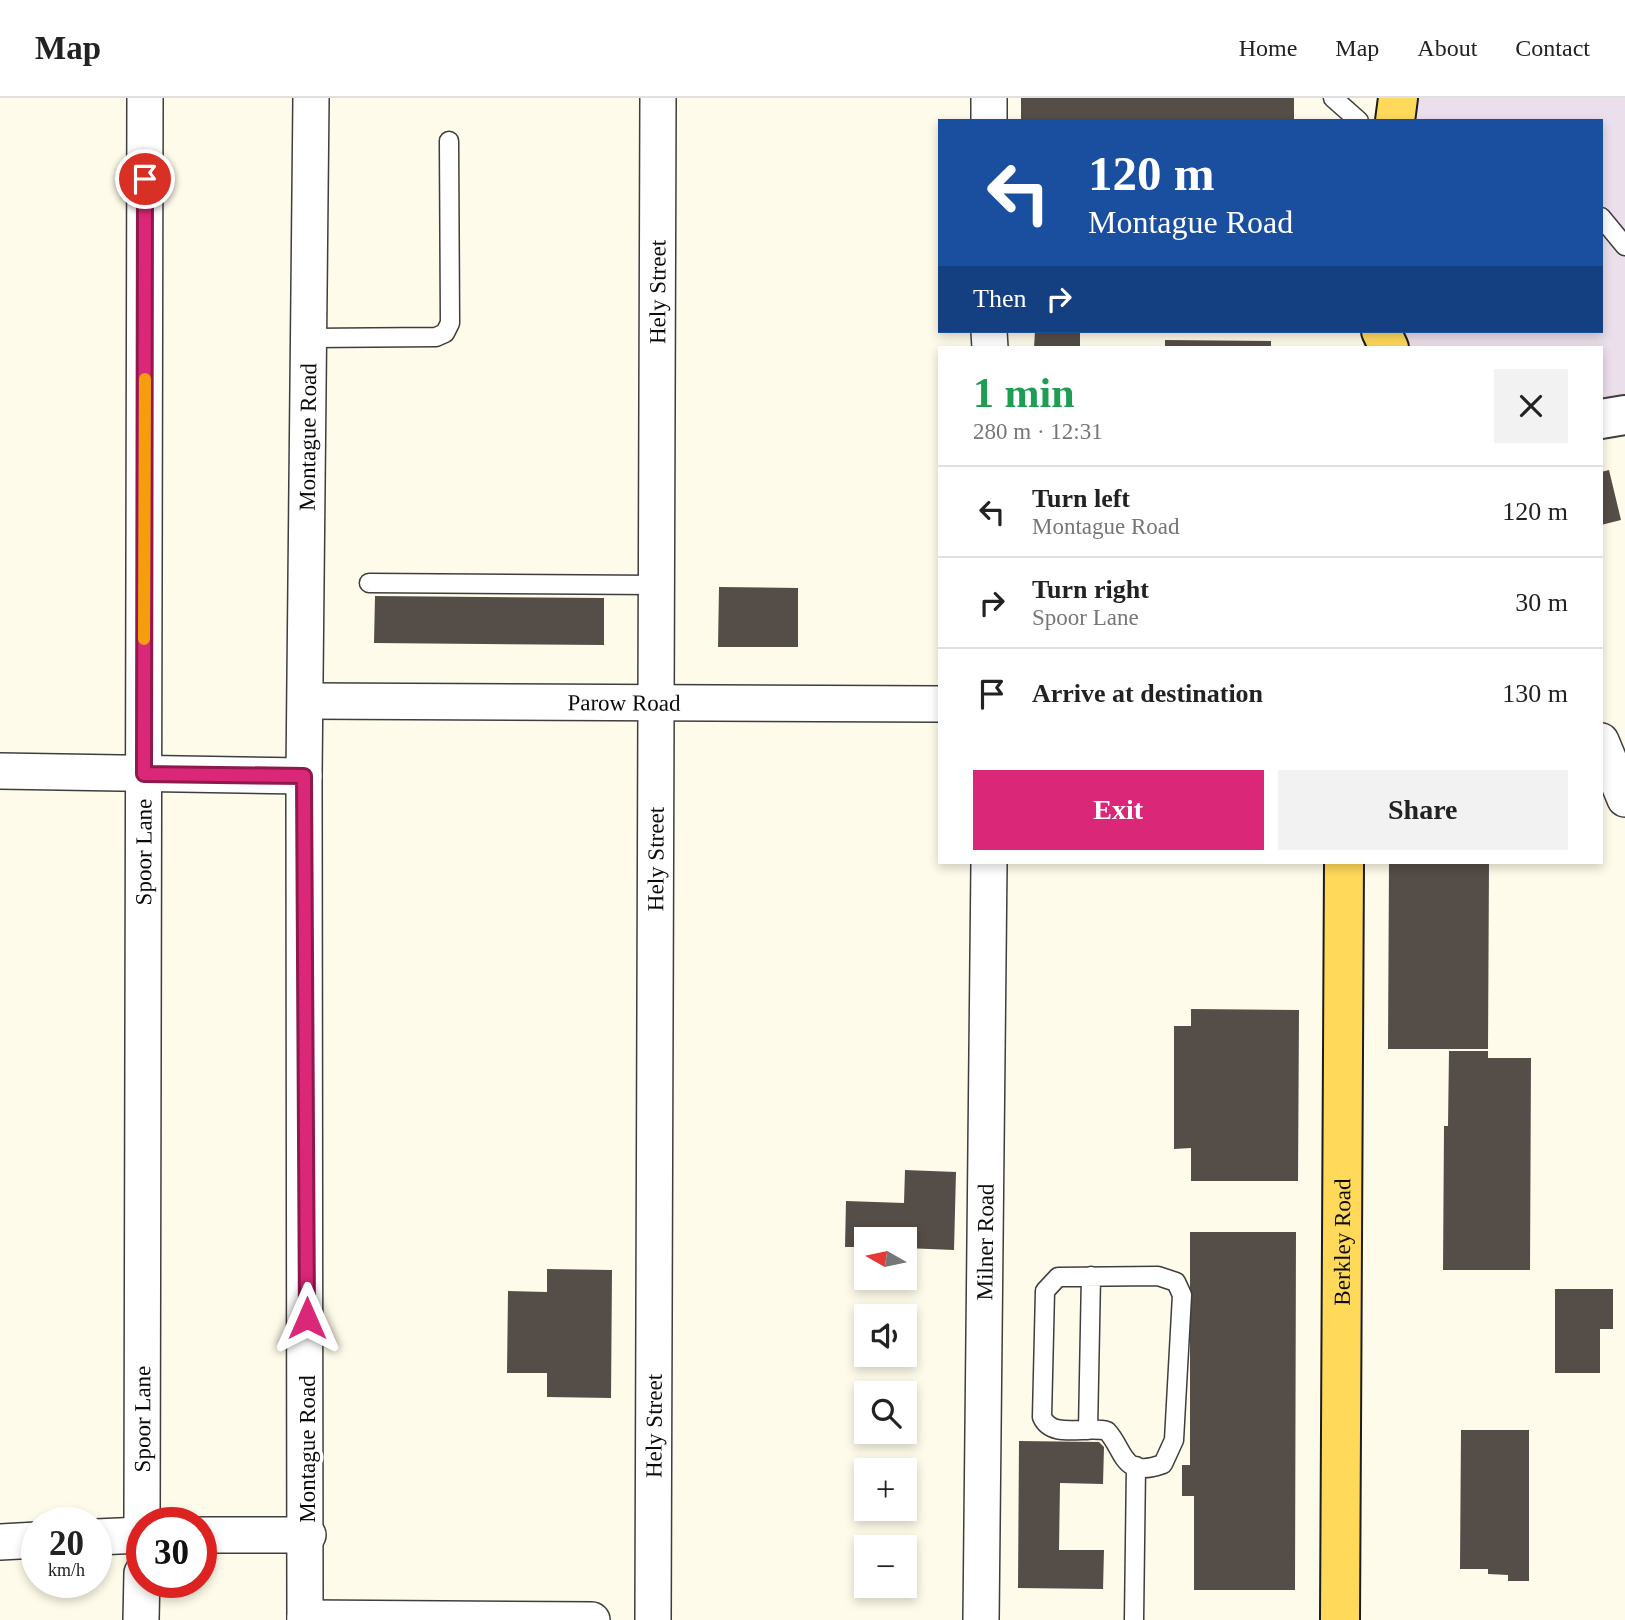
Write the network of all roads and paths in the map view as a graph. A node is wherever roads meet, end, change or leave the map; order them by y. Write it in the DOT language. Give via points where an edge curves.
graph roads {
  1 [pos="145,98"];
  2 [pos="311,98"];
  3 [pos="658,98"];
  4 [pos="989,98"];
  5 [pos="1333,98"];
  6 [pos="1398,98"];
  7 [pos="989,119"];
  8 [pos="1357,119"];
  9 [pos="1395,119"];
  10 [pos="449,141"];
  11 [pos="1603,219"];
  12 [pos="1625,246"];
  13 [pos="310,338"];
  14 [pos="1625,415"];
  15 [pos="1603,419"];
  16 [pos="369,583"];
  17 [pos="656,585"];
  18 [pos="307,701"];
  19 [pos="655,704"];
  20 [pos="938,704"];
  21 [pos="1612,755"];
  22 [pos="0,771"];
  23 [pos="144,774"];
  24 [pos="304,776"];
  25 [pos="1625,799"];
  26 [pos="989,864"];
  27 [pos="1344,864"];
  28 [pos="1091,1276"];
  29 [pos="1088,1430"];
  30 [pos="1136,1466"];
  31 [pos="142,1507"];
  32 [pos="217,1535"];
  33 [pos="308,1535"];
  34 [pos="21,1541"];
  35 [pos="0,1542"];
  36 [pos="141,1598"];
  37 [pos="305,1619"];
  38 [pos="141,1620"];
  39 [pos="592,1620"];
  40 [pos="652,1620"];
  41 [pos="981,1620"];
  42 [pos="1134,1620"];
  43 [pos="1340,1620"];
  1 -- 23 [label="street, Spoor Lane"];
  2 -- 13 [label="street, Montague Road"];
  3 -- 17 [label="street, Hely Street"];
  4 -- 7 [label="street"];
  5 -- 8 [label="lane"];
  6 -- 9 [label="main road"];
  10 -- 13 [label="lane" via="450,323 444,333 436,337"];
  11 -- 12 [label="lane"];
  13 -- 18 [label="street, Montague Road"];
  14 -- 15 [label="street"];
  16 -- 17 [label="lane"];
  17 -- 19 [label="street, Hely Street"];
  18 -- 19 [label="street, Parow Road"];
  18 -- 24 [label="street, Montague Road"];
  19 -- 20 [label="street, Parow Road"];
  19 -- 40 [label="street, Hely Street"];
  21 -- 25 [label="street"];
  22 -- 23 [label="street"];
  23 -- 24 [label="street"];
  23 -- 31 [label="street, Spoor Lane"];
  24 -- 33 [label="street, Montague Road"];
  26 -- 41 [label="street, Milner Road"];
  27 -- 43 [label="main road, Berkley Road"];
  28 -- 29 [label="lane"];
  28 -- 29 [label="lane" via="1058,1277 1046,1288 1042,1418 1052,1429"];
  28 -- 30 [label="lane" via="1158,1276 1175,1282 1182,1295 1174,1440 1163,1464"];
  29 -- 30 [label="lane" via="1107,1431 1118,1453"];
  30 -- 42 [label="lane"];
  32 -- 33 [label="street, Montague Road"];
  33 -- 37 [label="street, Montague Road"];
  34 -- 35 [label="street"];
  36 -- 38 [label="street"];
  37 -- 39 [label="street"];
}
